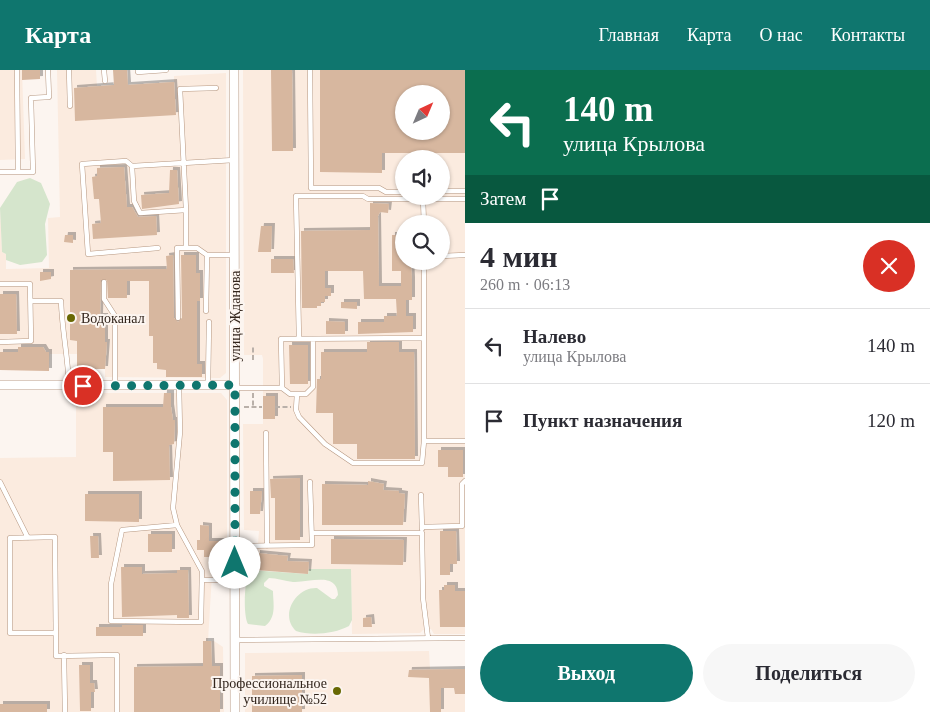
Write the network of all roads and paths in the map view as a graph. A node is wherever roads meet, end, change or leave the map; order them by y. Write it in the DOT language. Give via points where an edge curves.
graph roads {
  1 [pos="16,70"];
  2 [pos="48,70"];
  3 [pos="69,70"];
  4 [pos="104,70"];
  5 [pos="138,70"];
  6 [pos="166,70"];
  7 [pos="234,70"];
  8 [pos="310,70"];
  9 [pos="105,81"];
  10 [pos="216,88"];
  11 [pos="70,106"];
  12 [pos="234,160"];
  13 [pos="184,163"];
  14 [pos="132,166"];
  15 [pos="0,172"];
  16 [pos="18,172"];
  17 [pos="450,191"];
  18 [pos="465,191"];
  19 [pos="395,192"];
  20 [pos="395,198"];
  21 [pos="450,199"];
  22 [pos="465,199"];
  23 [pos="186,210"];
  24 [pos="158,248"];
  25 [pos="186,248"];
  26 [pos="207,255"];
  27 [pos="465,255"];
  28 [pos="235,256"];
  29 [pos="450,256"];
  30 [pos="424,270"];
  31 [pos="104,282"];
  32 [pos="0,284"];
  33 [pos="31,302"];
  34 [pos="206,311"];
  35 [pos="178,318"];
  36 [pos="209,322"];
  37 [pos="424,338"];
  38 [pos="299,339"];
  39 [pos="313,339"];
  40 [pos="0,342"];
  41 [pos="253,347"];
  42 [pos="253,360"];
  43 [pos="0,385"];
  44 [pos="208,385"];
  45 [pos="68,386"];
  46 [pos="115,386"];
  47 [pos="180,386"];
  48 [pos="235,387"];
  49 [pos="253,388"];
  50 [pos="282,388"];
  51 [pos="297,394"];
  52 [pos="235,407"];
  53 [pos="253,407"];
  54 [pos="262,407"];
  55 [pos="275,407"];
  56 [pos="296,407"];
  57 [pos="266,433"];
  58 [pos="424,441"];
  59 [pos="465,441"];
  60 [pos="465,481"];
  61 [pos="0,482"];
  62 [pos="310,482"];
  63 [pos="421,495"];
  64 [pos="177,525"];
  65 [pos="422,530"];
  66 [pos="312,533"];
  67 [pos="28,538"];
  68 [pos="235,546"];
  69 [pos="251,546"];
  70 [pos="267,546"];
  71 [pos="257,559"];
  72 [pos="202,580"];
  73 [pos="235,580"];
  74 [pos="55,633"];
  75 [pos="428,638"];
  76 [pos="465,638"];
  77 [pos="235,640"];
  78 [pos="64,656"];
  79 [pos="65,712"];
  80 [pos="117,712"];
  81 [pos="235,712"];
  1 -- 16 [label="lane"];
  2 -- 16 [label="lane" via="49,97 31,98 33,172"];
  3 -- 11 [label="lane"];
  4 -- 9 [label="lane"];
  5 -- 6 [label="lane"];
  7 -- 12 [label="street, улица Жданова"];
  8 -- 19 [label="lane" via="311,188 379,188"];
  10 -- 13 [label="lane" via="180,89"];
  12 -- 13 [label="lane"];
  12 -- 28 [label="street, улица Жданова"];
  13 -- 14 [label="lane"];
  13 -- 23 [label="lane"];
  14 -- 23 [label="lane" via="134,201 140,213"];
  14 -- 24 [label="lane" via="126,161 82,164 88,254"];
  15 -- 16 [label="lane"];
  17 -- 18 [label="lane"];
  20 -- 38 [label="lane" via="296,196"];
  21 -- 22 [label="lane"];
  23 -- 25 [label="lane"];
  25 -- 26 [label="lane" via="197,248"];
  25 -- 35 [label="lane" via="177,248"];
  26 -- 28 [label="lane"];
  26 -- 34 [label="lane"];
  27 -- 29 [label="lane"];
  28 -- 48 [label="street, улица Жданова"];
  30 -- 37 [label="lane"];
  31 -- 46 [label="lane" via="104,300 115,316"];
  32 -- 33 [label="lane" via="30,284"];
  33 -- 40 [label="lane" via="31,341"];
  33 -- 45 [label="lane" via="61,301 62,329 68,354"];
  36 -- 44 [label="lane"];
  37 -- 39 [label="lane"];
  37 -- 58 [label="lane"];
  38 -- 39 [label="lane"];
  38 -- 50 [label="lane" via="281,339"];
  39 -- 51 [label="lane" via="313,386 306,394"];
  41 -- 42 [label="path"];
  43 -- 45 [label="street"];
  44 -- 47 [label="street"];
  44 -- 48 [label="street"];
  45 -- 46 [label="street"];
  46 -- 47 [label="street"];
  47 -- 64 [label="lane" via="180,432 173,497"];
  48 -- 49 [label="lane"];
  48 -- 52 [label="street, улица Жданова"];
  49 -- 50 [label="lane"];
  49 -- 53 [label="path"];
  50 -- 51 [label="lane" via="290,394"];
  51 -- 56 [label="lane"];
  52 -- 53 [label="path"];
  52 -- 68 [label="street, улица Жданова"];
  53 -- 54 [label="path"];
  55 -- 56 [label="path"];
  56 -- 58 [label="lane" via="299,417 325,444 353,463 422,463"];
  57 -- 70 [label="lane"];
  58 -- 59 [label="lane"];
  60 -- 65 [label="lane" via="462,484 462,526"];
  61 -- 67 [label="lane"];
  62 -- 66 [label="lane"];
  63 -- 65 [label="lane"];
  64 -- 72 [label="lane" via="202,571"];
  64 -- 72 [label="lane" via="122,530 111,584 111,621 201,622"];
  65 -- 66 [label="lane"];
  65 -- 75 [label="lane" via="423,598"];
  66 -- 70 [label="lane" via="312,545"];
  67 -- 74 [label="lane" via="55,537"];
  67 -- 74 [label="lane" via="10,538 10,633"];
  68 -- 69 [label="lane"];
  68 -- 73 [label="street, улица Жданова"];
  69 -- 70 [label="lane"];
  69 -- 71 [label="path" via="251,559"];
  72 -- 73 [label="lane"];
  73 -- 77 [label="street, улица Жданова"];
  74 -- 78 [label="lane" via="56,656"];
  75 -- 76 [label="lane"];
  75 -- 77 [label="lane"];
  77 -- 81 [label="street, улица Жданова"];
  78 -- 79 [label="lane"];
  78 -- 80 [label="lane" via="116,655"];
}
